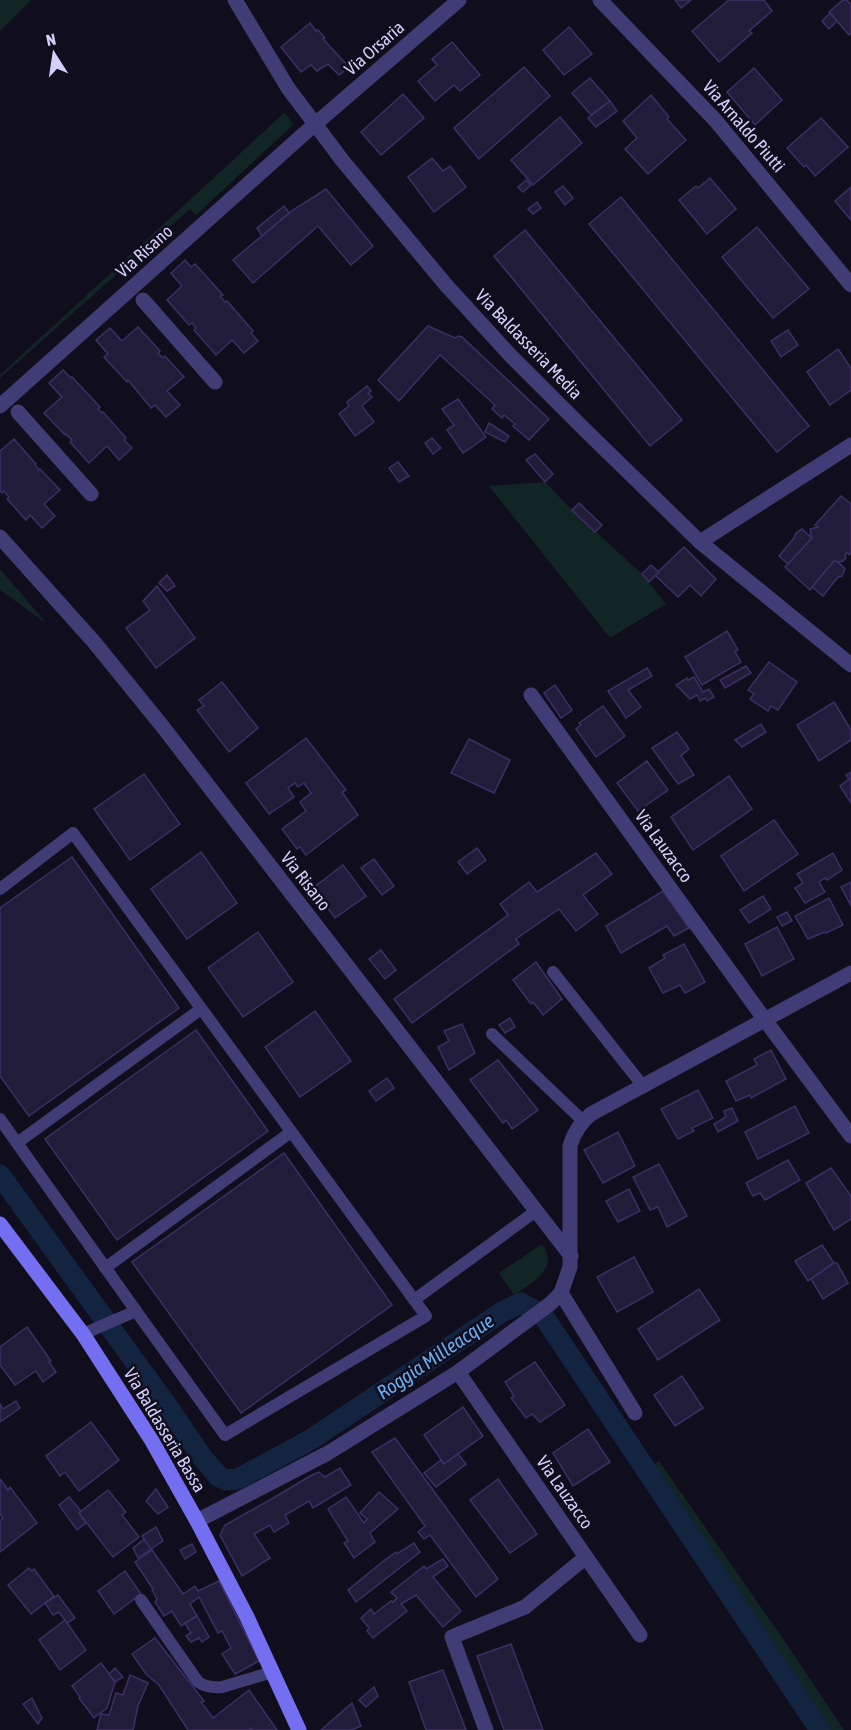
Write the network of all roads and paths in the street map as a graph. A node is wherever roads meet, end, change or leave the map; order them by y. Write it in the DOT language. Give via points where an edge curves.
graph roads {
  1 [pos="235,0"];
  2 [pos="459,0"];
  3 [pos="600,0"];
  4 [pos="315,125"];
  5 [pos="851,285"];
  6 [pos="143,300"];
  7 [pos="215,382"];
  8 [pos="0,406"];
  9 [pos="18,412"];
  10 [pos="851,445"];
  11 [pos="91,494"];
  12 [pos="0,537"];
  13 [pos="700,542"];
  14 [pos="851,665"];
  15 [pos="531,695"];
  16 [pos="0,890"];
  17 [pos="553,972"];
  18 [pos="851,973"];
  19 [pos="201,1009"];
  20 [pos="765,1020"];
  21 [pos="492,1034"];
  22 [pos="643,1086"];
  23 [pos="0,1119"];
  24 [pos="583,1120"];
  25 [pos="291,1132"];
  26 [pos="851,1136"];
  27 [pos="17,1143"];
  28 [pos="536,1211"];
  29 [pos="0,1224"];
  30 [pos="571,1256"];
  31 [pos="105,1268"];
  32 [pos="555,1299"];
  33 [pos="414,1300"];
  34 [pos="136,1311"];
  35 [pos="87,1332"];
  36 [pos="458,1372"];
  37 [pos="635,1413"];
  38 [pos="197,1521"];
  39 [pos="586,1557"];
  40 [pos="141,1600"];
  41 [pos="640,1635"];
  42 [pos="273,1672"];
  43 [pos="299,1730"];
  44 [pos="486,1730"];
  1 -- 4 [label="street, Via Baldasseria Media"];
  2 -- 4 [label="street, Via Orsaria"];
  3 -- 5 [label="street, Via Arnaldo Piutti" via="716,122"];
  4 -- 8 [label="street, Via Risano"];
  4 -- 13 [label="street, Via Baldasseria Media" via="446,285 494,337"];
  6 -- 7 [label="street"];
  9 -- 11 [label="street"];
  10 -- 13 [label="street"];
  12 -- 28 [label="street, Via Risano" via="163,727"];
  13 -- 14 [label="street, Via Baldasseria Media"];
  15 -- 20 [label="street, Via Lauzacco"];
  16 -- 19 [label="lane" via="73,833"];
  17 -- 22 [label="lane"];
  18 -- 20 [label="street"];
  19 -- 25 [label="lane"];
  19 -- 27 [label="lane"];
  20 -- 22 [label="street"];
  20 -- 26 [label="street, Via Lauzacco"];
  21 -- 24 [label="lane"];
  22 -- 24 [label="street"];
  23 -- 27 [label="lane"];
  24 -- 30 [label="street" via="570,1146"];
  25 -- 31 [label="lane"];
  25 -- 33 [label="lane"];
  27 -- 31 [label="lane"];
  28 -- 30 [label="street, Via Risano"];
  28 -- 33 [label="lane"];
  29 -- 35 [label="street, Via Baldasseria Bassa"];
  30 -- 32 [label="street"];
  31 -- 34 [label="lane"];
  32 -- 36 [label="street"];
  32 -- 37 [label="street"];
  33 -- 34 [label="lane" via="426,1316 225,1435"];
  34 -- 35 [label="lane"];
  35 -- 38 [label="street, Via Baldasseria Bassa"];
  36 -- 38 [label="street" via="328,1453"];
  36 -- 39 [label="street, Via Lauzacco"];
  38 -- 42 [label="street, Via Baldasseria Bassa"];
  39 -- 41 [label="street, Via Lauzacco"];
  39 -- 44 [label="street" via="525,1607 452,1637"];
  40 -- 42 [label="lane" via="203,1685 222,1687"];
  42 -- 43 [label="street, Via Baldasseria Bassa"];
}
